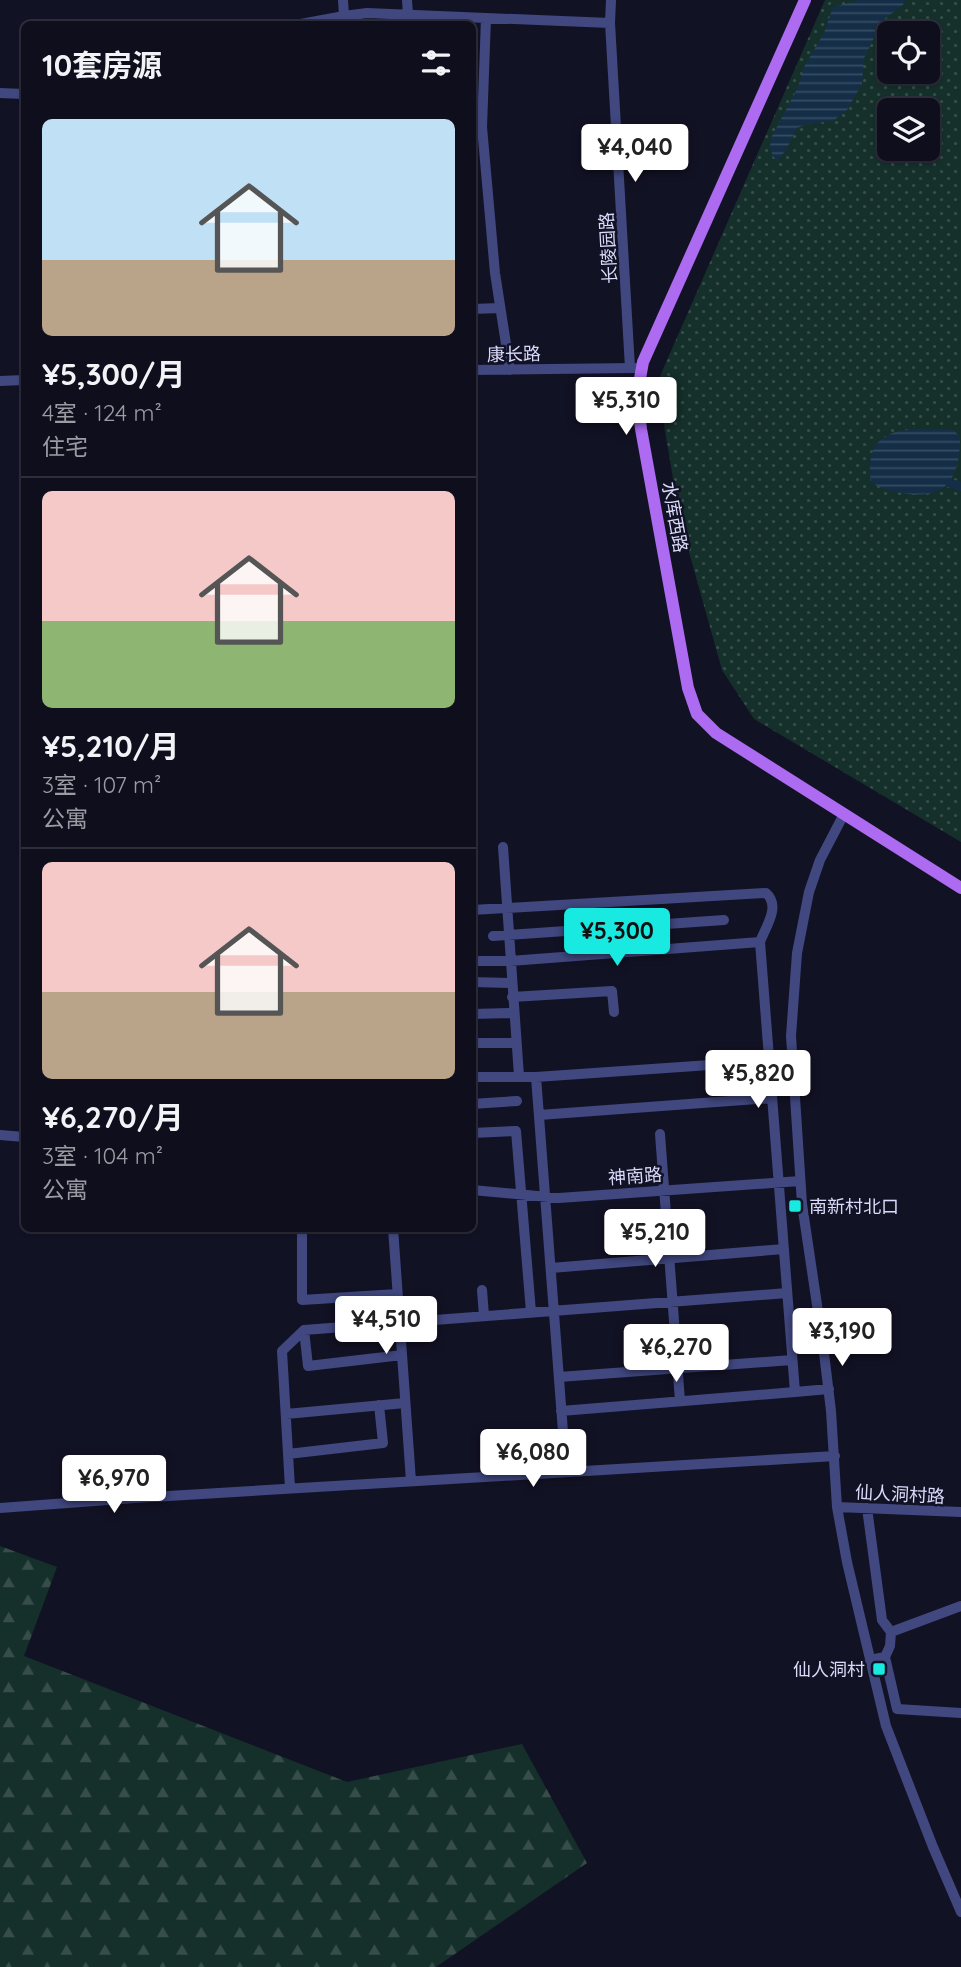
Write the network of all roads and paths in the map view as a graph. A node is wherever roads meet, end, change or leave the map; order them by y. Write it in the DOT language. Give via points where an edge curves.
graph roads {
  1 [pos="343,0"];
  2 [pos="407,0"];
  3 [pos="611,0"];
  4 [pos="805,0"];
  5 [pos="408,15"];
  6 [pos="345,16"];
  7 [pos="486,18"];
  8 [pos="318,21"];
  9 [pos="610,23"];
  10 [pos="476,69"];
  11 [pos="484,70"];
  12 [pos="0,93"];
  13 [pos="21,94"];
  14 [pos="477,132"];
  15 [pos="500,308"];
  16 [pos="476,309"];
  17 [pos="636,368"];
  18 [pos="476,370"];
  19 [pos="510,370"];
  20 [pos="21,380"];
  21 [pos="0,381"];
  22 [pos="844,814"];
  23 [pos="503,847"];
  24 [pos="961,888"];
  25 [pos="507,908"];
  26 [pos="476,910"];
  27 [pos="724,920"];
  28 [pos="508,935"];
  29 [pos="493,936"];
  30 [pos="760,942"];
  31 [pos="476,961"];
  32 [pos="510,961"];
  33 [pos="476,982"];
  34 [pos="511,983"];
  35 [pos="512,997"];
  36 [pos="614,1012"];
  37 [pos="514,1013"];
  38 [pos="476,1014"];
  39 [pos="476,1043"];
  40 [pos="516,1043"];
  41 [pos="769,1061"];
  42 [pos="519,1076"];
  43 [pos="536,1076"];
  44 [pos="476,1077"];
  45 [pos="772,1098"];
  46 [pos="517,1101"];
  47 [pos="476,1104"];
  48 [pos="539,1115"];
  49 [pos="476,1133"];
  50 [pos="660,1134"];
  51 [pos="0,1135"];
  52 [pos="21,1138"];
  53 [pos="800,1181"];
  54 [pos="779,1182"];
  55 [pos="476,1190"];
  56 [pos="664,1190"];
  57 [pos="522,1195"];
  58 [pos="545,1197"];
  59 [pos="302,1232"];
  60 [pos="393,1232"];
  61 [pos="784,1249"];
  62 [pos="670,1259"];
  63 [pos="551,1268"];
  64 [pos="482,1290"];
  65 [pos="787,1293"];
  66 [pos="397,1294"];
  67 [pos="673,1302"];
  68 [pos="554,1311"];
  69 [pos="531,1312"];
  70 [pos="484,1316"];
  71 [pos="399,1323"];
  72 [pos="304,1330"];
  73 [pos="402,1355"];
  74 [pos="792,1360"];
  75 [pos="678,1368"];
  76 [pos="559,1377"];
  77 [pos="829,1389"];
  78 [pos="794,1392"];
  79 [pos="680,1401"];
  80 [pos="405,1403"];
  81 [pos="379,1405"];
  82 [pos="561,1411"];
  83 [pos="286,1414"];
  84 [pos="288,1454"];
  85 [pos="835,1456"];
  86 [pos="566,1471"];
  87 [pos="411,1481"];
  88 [pos="290,1488"];
  89 [pos="837,1507"];
  90 [pos="0,1508"];
  91 [pos="867,1508"];
  92 [pos="961,1512"];
  93 [pos="961,1606"];
  94 [pos="891,1632"];
  95 [pos="885,1657"];
  96 [pos="870,1660"];
  97 [pos="961,1713"];
  98 [pos="961,1912"];
  1 -- 6 [label="street"];
  2 -- 5 [label="street"];
  3 -- 9 [label="street, 长陵园路"];
  4 -- 17 [label="main road, 水库西路"];
  5 -- 6 [label="street"];
  5 -- 7 [label="street"];
  6 -- 8 [label="street"];
  7 -- 9 [label="street"];
  7 -- 11 [label="street"];
  9 -- 17 [label="street, 长陵园路"];
  10 -- 11 [label="street"];
  11 -- 14 [label="street"];
  12 -- 13 [label="street"];
  14 -- 15 [label="street"];
  15 -- 16 [label="street"];
  15 -- 19 [label="street"];
  17 -- 19 [label="street, 康长路"];
  17 -- 22 [label="main road, 水库西路" via="638,408 692,704 712,730"];
  18 -- 19 [label="street, 康长路"];
  20 -- 21 [label="street"];
  22 -- 24 [label="main road, 水库西路"];
  22 -- 53 [label="street" via="809,892 797,953 791,1036"];
  23 -- 25 [label="street"];
  25 -- 26 [label="street"];
  25 -- 28 [label="street"];
  25 -- 30 [label="street" via="766,893 774,908"];
  27 -- 28 [label="street"];
  28 -- 29 [label="street"];
  28 -- 32 [label="street"];
  30 -- 32 [label="street"];
  30 -- 41 [label="street"];
  31 -- 32 [label="street"];
  32 -- 34 [label="street"];
  33 -- 34 [label="street"];
  34 -- 35 [label="street"];
  35 -- 36 [label="street" via="612,990"];
  35 -- 37 [label="street"];
  37 -- 38 [label="street"];
  37 -- 40 [label="street"];
  39 -- 40 [label="street"];
  40 -- 42 [label="street"];
  41 -- 43 [label="street"];
  41 -- 45 [label="street"];
  42 -- 43 [label="street"];
  42 -- 44 [label="street"];
  43 -- 48 [label="street"];
  45 -- 48 [label="street"];
  45 -- 54 [label="street"];
  46 -- 47 [label="street"];
  48 -- 58 [label="street"];
  49 -- 57 [label="street" via="516,1131"];
  50 -- 56 [label="street"];
  51 -- 52 [label="street"];
  53 -- 54 [label="street, 神南路"];
  53 -- 77 [label="street"];
  54 -- 56 [label="street, 神南路"];
  54 -- 61 [label="street"];
  55 -- 57 [label="street, 神南路"];
  56 -- 58 [label="street, 神南路"];
  56 -- 62 [label="street"];
  57 -- 58 [label="street, 神南路"];
  57 -- 69 [label="street"];
  58 -- 63 [label="street"];
  59 -- 66 [label="street" via="302,1300"];
  60 -- 66 [label="street"];
  61 -- 62 [label="street"];
  61 -- 65 [label="street"];
  62 -- 63 [label="street"];
  62 -- 67 [label="street"];
  63 -- 68 [label="street"];
  64 -- 70 [label="street"];
  65 -- 67 [label="street"];
  65 -- 74 [label="street"];
  66 -- 71 [label="street"];
  67 -- 68 [label="street"];
  67 -- 75 [label="street"];
  68 -- 69 [label="street"];
  68 -- 76 [label="street"];
  69 -- 70 [label="street"];
  70 -- 71 [label="street"];
  71 -- 72 [label="street"];
  71 -- 73 [label="street"];
  72 -- 73 [label="street" via="308,1366"];
  72 -- 83 [label="street" via="282,1351"];
  73 -- 80 [label="street"];
  74 -- 75 [label="street"];
  74 -- 78 [label="street"];
  75 -- 76 [label="street"];
  75 -- 79 [label="street"];
  76 -- 82 [label="street"];
  77 -- 78 [label="street"];
  77 -- 85 [label="street"];
  78 -- 79 [label="street"];
  79 -- 82 [label="street"];
  80 -- 81 [label="street"];
  80 -- 87 [label="street"];
  81 -- 83 [label="street"];
  81 -- 84 [label="street" via="383,1443"];
  82 -- 86 [label="street"];
  83 -- 84 [label="street"];
  84 -- 88 [label="street"];
  85 -- 86 [label="street"];
  85 -- 89 [label="street"];
  86 -- 87 [label="street"];
  87 -- 88 [label="street"];
  88 -- 90 [label="street"];
  89 -- 91 [label="street, 仙人洞村路"];
  89 -- 96 [label="street"];
  91 -- 92 [label="street, 仙人洞村路"];
  91 -- 94 [label="street" via="882,1620"];
  93 -- 94 [label="street"];
  94 -- 95 [label="street"];
  95 -- 96 [label="street"];
  95 -- 97 [label="street" via="897,1709"];
  96 -- 98 [label="street" via="886,1726"];
}
